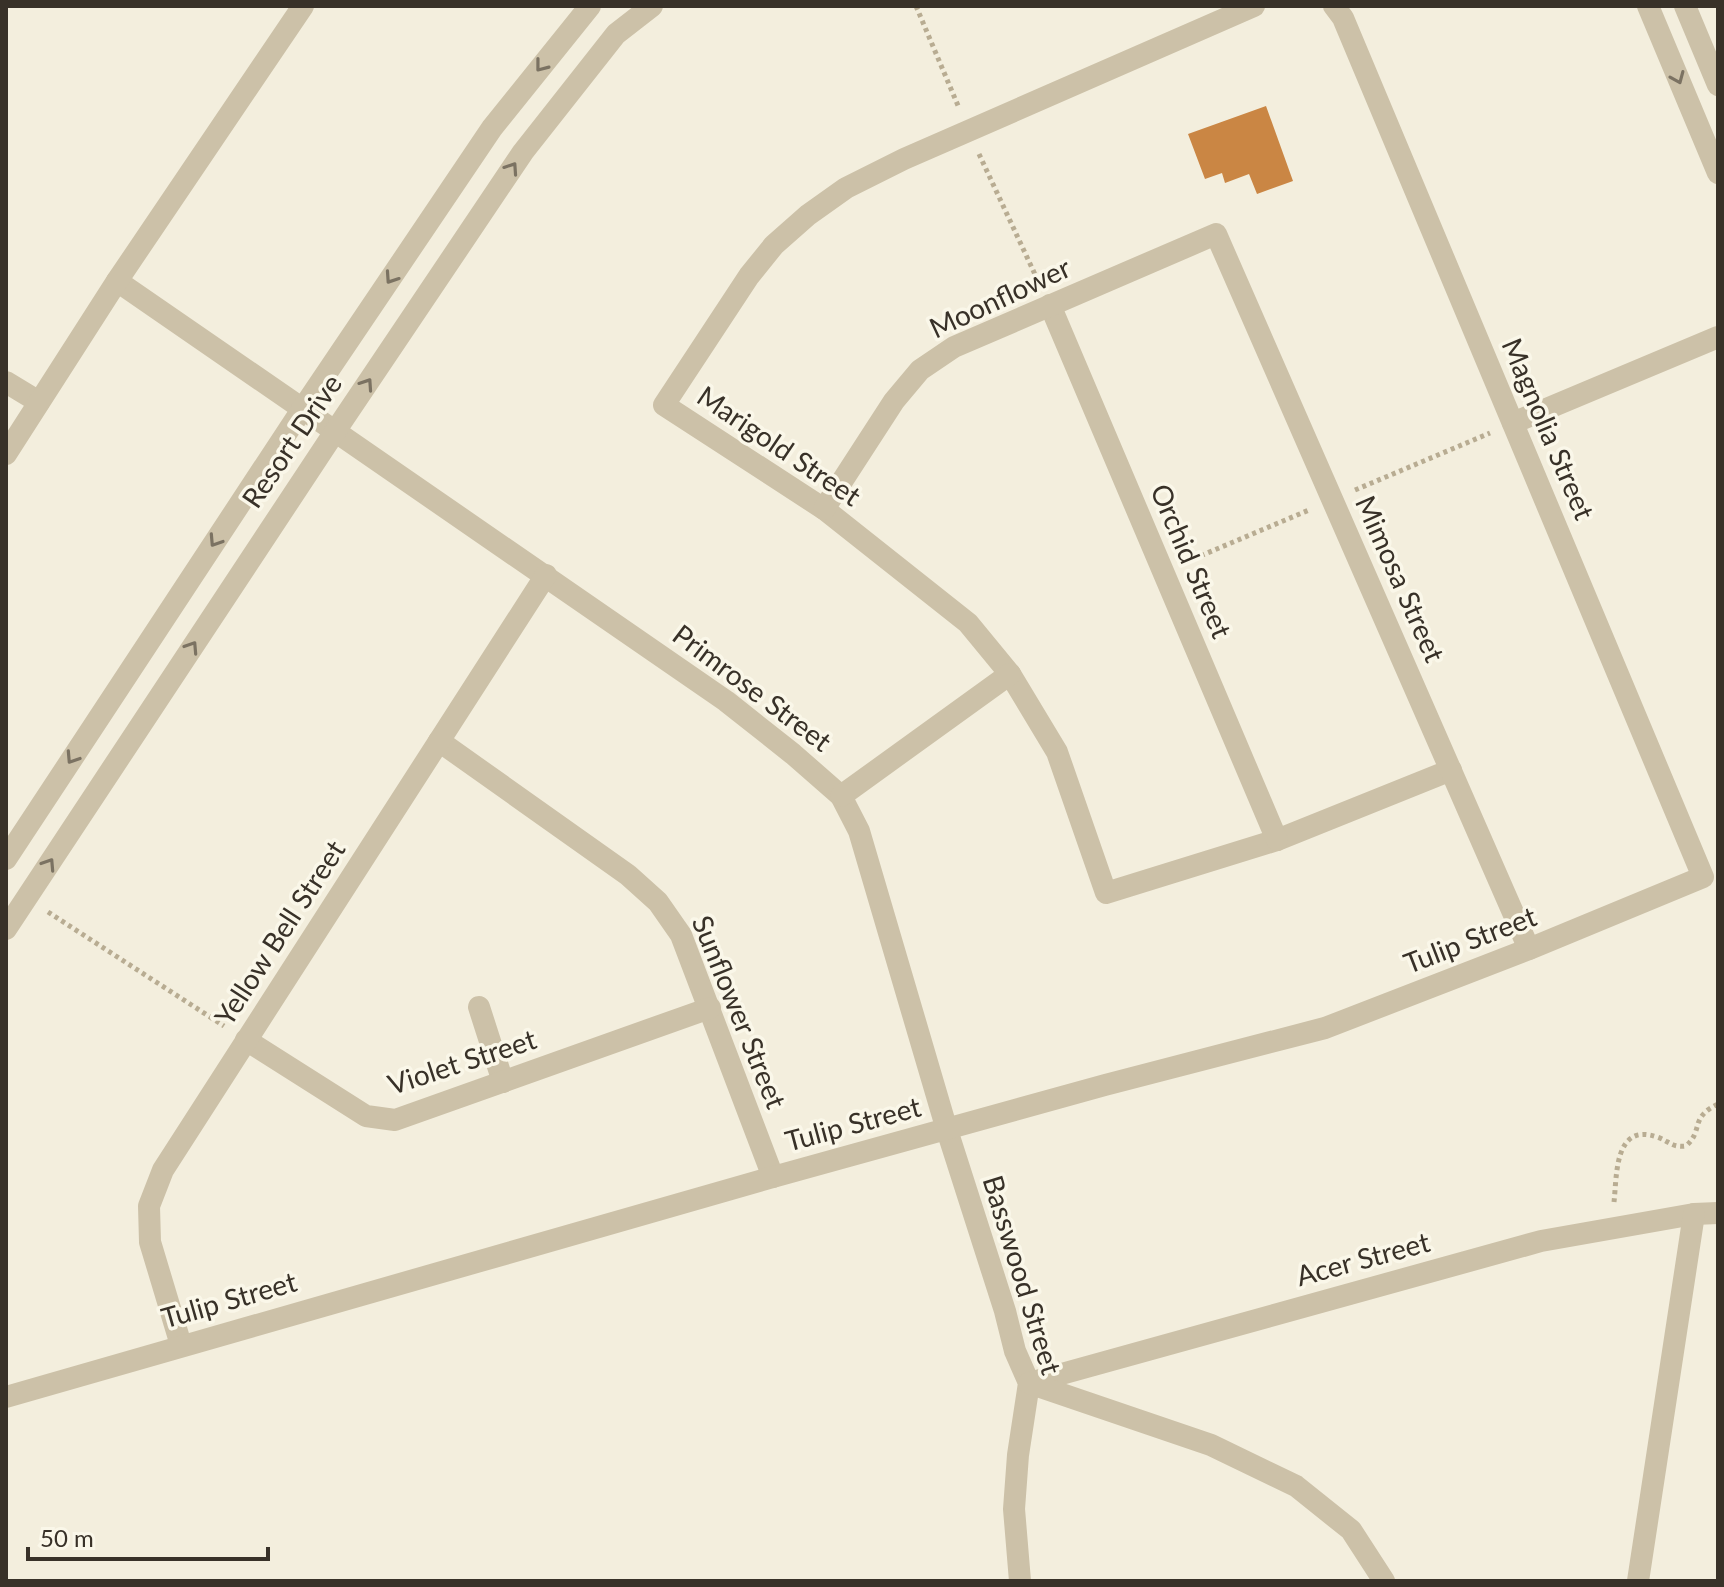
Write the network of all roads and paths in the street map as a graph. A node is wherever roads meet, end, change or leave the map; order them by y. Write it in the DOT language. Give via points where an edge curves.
graph roads {
  1 [pos="303,6"];
  2 [pos="590,6"];
  3 [pos="652,6"];
  4 [pos="916,6"];
  5 [pos="1254,6"];
  6 [pos="1334,6"];
  7 [pos="1648,6"];
  8 [pos="1685,6"];
  9 [pos="1718,85"];
  10 [pos="969,132"];
  11 [pos="1718,173"];
  12 [pos="1216,234"];
  13 [pos="117,281"];
  14 [pos="1050,305"];
  15 [pos="1718,337"];
  16 [pos="6,382"];
  17 [pos="39,402"];
  18 [pos="303,408"];
  19 [pos="1513,423"];
  20 [pos="336,430"];
  21 [pos="6,454"];
  22 [pos="1333,500"];
  23 [pos="824,509"];
  24 [pos="1163,572"];
  25 [pos="546,575"];
  26 [pos="1010,674"];
  27 [pos="439,741"];
  28 [pos="1451,770"];
  29 [pos="841,796"];
  30 [pos="1277,840"];
  31 [pos="6,859"];
  32 [pos="1703,877"];
  33 [pos="27,898"];
  34 [pos="6,929"];
  35 [pos="1529,949"];
  36 [pos="479,1007"];
  37 [pos="710,1008"];
  38 [pos="246,1040"];
  39 [pos="503,1082"];
  40 [pos="1718,1104"];
  41 [pos="947,1130"];
  42 [pos="773,1177"];
  43 [pos="1718,1213"];
  44 [pos="1694,1214"];
  45 [pos="1612,1227"];
  46 [pos="181,1345"];
  47 [pos="1029,1383"];
  48 [pos="6,1397"];
  49 [pos="1020,1581"];
  50 [pos="1384,1581"];
  51 [pos="1638,1581"];
  1 -- 13 [label="street"];
  2 -- 18 [label="street, Resort Drive, one-way" via="492,128"];
  20 -- 3 [label="street, Resort Drive, one-way" via="523,152 616,34"];
  4 -- 10 [label="path"];
  5 -- 10 [label="street, Marigold Street"];
  6 -- 19 [label="street, Magnolia Street"];
  7 -- 11 [label="street, one-way"];
  8 -- 9 [label="street"];
  10 -- 14 [label="path"];
  10 -- 23 [label="street, Marigold Street" via="846,188 774,245 664,405"];
  12 -- 14 [label="street, Moonflower"];
  12 -- 22 [label="street, Mimosa Street"];
  13 -- 17 [label="street"];
  13 -- 18 [label="street, Primrose Street"];
  14 -- 23 [label="street, Moonflower" via="954,347 920,370"];
  14 -- 24 [label="street, Orchid Street"];
  15 -- 19 [label="street"];
  16 -- 17 [label="street"];
  17 -- 21 [label="street"];
  18 -- 20 [label="street, Primrose Street"];
  18 -- 31 [label="street, Resort Drive, one-way"];
  19 -- 22 [label="path"];
  19 -- 32 [label="street, Magnolia Street"];
  20 -- 25 [label="street, Primrose Street"];
  33 -- 20 [label="street, Resort Drive, one-way"];
  22 -- 24 [label="path"];
  22 -- 28 [label="street, Mimosa Street"];
  23 -- 26 [label="street, Marigold Street" via="968,623"];
  24 -- 30 [label="street, Orchid Street"];
  25 -- 27 [label="street, Yellow Bell Street"];
  25 -- 29 [label="street, Primrose Street" via="726,701"];
  26 -- 29 [label="street"];
  26 -- 30 [label="street, Marigold Street" via="1057,752 1106,893"];
  27 -- 37 [label="street, Sunflower Street" via="658,902 681,935"];
  27 -- 38 [label="street, Yellow Bell Street"];
  28 -- 30 [label="street"];
  28 -- 35 [label="street, Mimosa Street"];
  29 -- 41 [label="street, Primrose Street" via="859,831"];
  32 -- 35 [label="street, Tulip Street"];
  33 -- 34 [label="street, Resort Drive"];
  33 -- 38 [label="path"];
  35 -- 41 [label="street, Tulip Street" via="1325,1028"];
  36 -- 39 [label="street"];
  37 -- 39 [label="street, Violet Street"];
  37 -- 42 [label="street, Sunflower Street"];
  38 -- 39 [label="street, Violet Street" via="366,1116 395,1120"];
  38 -- 46 [label="street, Yellow Bell Street" via="163,1170 149,1206 150,1242"];
  40 -- 45 [label="path" via="1697,1119 1686,1146 1638,1136 1620,1149"];
  41 -- 42 [label="street, Tulip Street"];
  41 -- 47 [label="street, Basswood Street"];
  42 -- 46 [label="street, Tulip Street"];
  43 -- 44 [label="street, Acer Street"];
  44 -- 45 [label="street, Acer Street"];
  44 -- 51 [label="street"];
  45 -- 47 [label="street, Acer Street" via="1526,1245"];
  46 -- 48 [label="street, Tulip Street"];
  47 -- 49 [label="street, Basswood Street" via="1014,1509"];
  47 -- 50 [label="street" via="1211,1445 1296,1486 1351,1530"];
}
